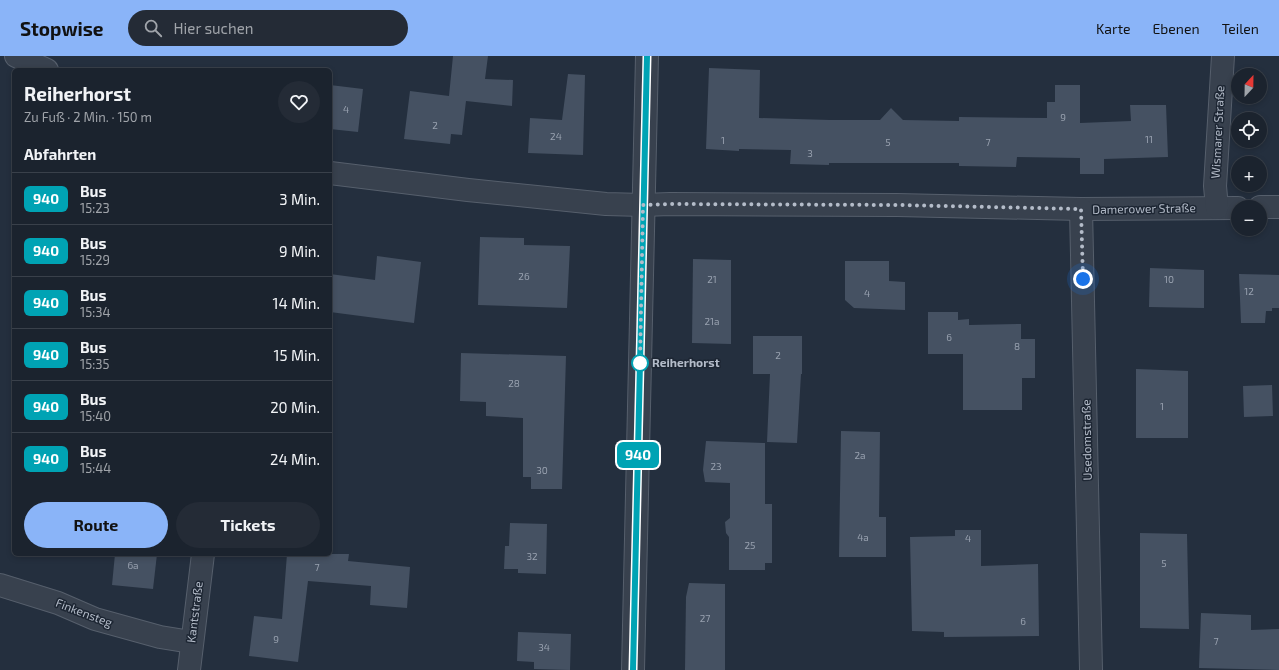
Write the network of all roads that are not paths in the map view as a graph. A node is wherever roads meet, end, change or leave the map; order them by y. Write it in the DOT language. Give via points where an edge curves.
graph roads {
  1 [pos="16,56"];
  2 [pos="647,56"];
  3 [pos="1223,56"];
  4 [pos="43,68"];
  5 [pos="332,173"];
  6 [pos="643,205"];
  7 [pos="1267,207"];
  8 [pos="1279,207"];
  9 [pos="1216,208"];
  10 [pos="1231,208"];
  11 [pos="1081,209"];
  12 [pos="202,556"];
  13 [pos="0,585"];
  14 [pos="192,642"];
  15 [pos="189,670"];
  16 [pos="633,670"];
  17 [pos="1092,670"];
  1 -- 4 [label="street"];
  2 -- 6 [label="street"];
  3 -- 9 [label="street, Wismarer Straße" via="1215,186"];
  5 -- 6 [label="street" via="606,204"];
  6 -- 11 [label="street, Damerower Straße" via="898,205"];
  6 -- 16 [label="street"];
  7 -- 8 [label="street"];
  9 -- 10 [label="street, Damerower Straße"];
  9 -- 11 [label="street, Damerower Straße"];
  11 -- 17 [label="street, Usedomstraße"];
  12 -- 14 [label="street, Kantstraße"];
  13 -- 14 [label="street, Finkensteg" via="58,603 94,619 160,637"];
  14 -- 15 [label="street, Kantstraße"];
}
